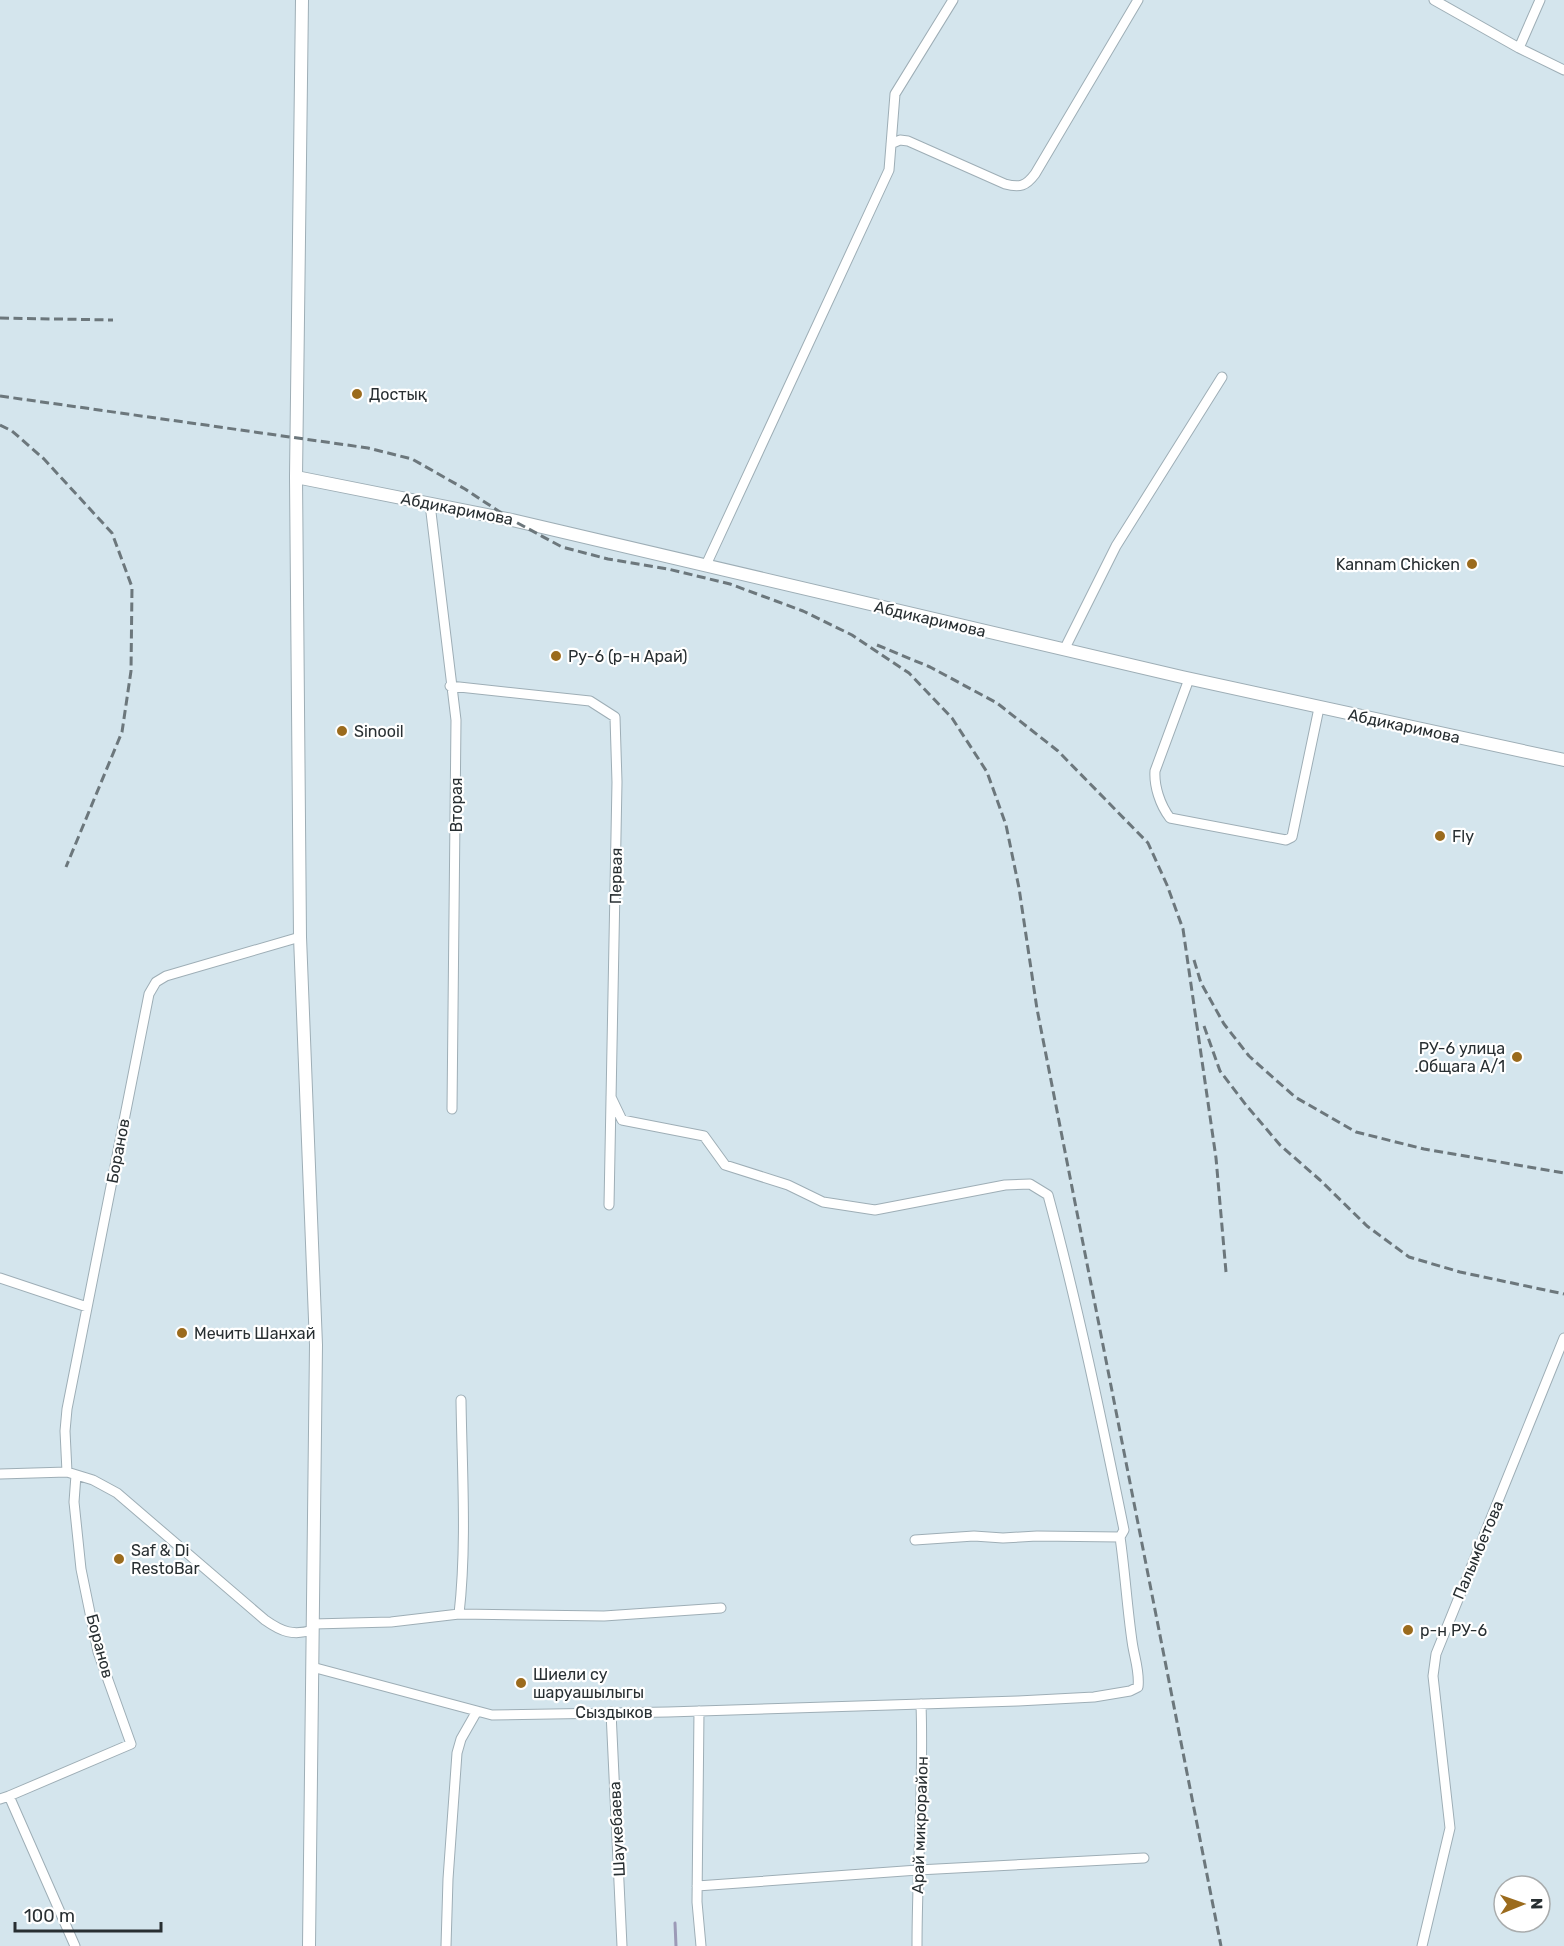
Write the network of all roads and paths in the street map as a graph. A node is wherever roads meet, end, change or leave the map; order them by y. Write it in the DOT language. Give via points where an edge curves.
graph roads {
  1 [pos="302,0"];
  2 [pos="952,0"];
  3 [pos="1138,0"];
  4 [pos="1434,0"];
  5 [pos="1540,0"];
  6 [pos="1519,48"];
  7 [pos="1564,70"];
  8 [pos="891,144"];
  9 [pos="1222,377"];
  10 [pos="296,477"];
  11 [pos="430,504"];
  12 [pos="706,566"];
  13 [pos="1064,650"];
  14 [pos="1189,679"];
  15 [pos="450,686"];
  16 [pos="1319,708"];
  17 [pos="1564,760"];
  18 [pos="300,937"];
  19 [pos="611,1097"];
  20 [pos="452,1109"];
  21 [pos="609,1205"];
  22 [pos="0,1278"];
  23 [pos="87,1307"];
  24 [pos="1564,1338"];
  25 [pos="461,1400"];
  26 [pos="72,1473"];
  27 [pos="0,1474"];
  28 [pos="1120,1537"];
  29 [pos="915,1540"];
  30 [pos="721,1608"];
  31 [pos="459,1614"];
  32 [pos="313,1627"];
  33 [pos="312,1667"];
  34 [pos="921,1704"];
  35 [pos="477,1711"];
  36 [pos="699,1711"];
  37 [pos="611,1712"];
  38 [pos="5,1797"];
  39 [pos="1144,1858"];
  40 [pos="918,1870"];
  41 [pos="697,1886"];
  42 [pos="75,1946"];
  43 [pos="309,1946"];
  44 [pos="446,1946"];
  45 [pos="622,1946"];
  46 [pos="701,1946"];
  47 [pos="918,1946"];
  48 [pos="1422,1946"];
  1 -- 10 [label="main road"];
  2 -- 8 [label="street" via="895,94"];
  3 -- 8 [label="street" via="1027,185 1005,184 908,141"];
  4 -- 6 [label="street"];
  5 -- 6 [label="street"];
  6 -- 7 [label="street"];
  8 -- 12 [label="street" via="889,170"];
  9 -- 13 [label="street" via="1116,546"];
  10 -- 11 [label="main road, Абдикаримова"];
  10 -- 18 [label="main road"];
  11 -- 12 [label="main road, Абдикаримова"];
  11 -- 15 [label="street, Вторая"];
  12 -- 13 [label="main road, Абдикаримова"];
  13 -- 14 [label="main road, Абдикаримова"];
  14 -- 16 [label="main road, Абдикаримова"];
  14 -- 16 [label="street" via="1155,771 1155,781 1170,818 1286,840 1292,837"];
  15 -- 19 [label="street, Первая" via="590,701 615,717"];
  15 -- 20 [label="street, Вторая" via="456,720"];
  16 -- 17 [label="main road, Абдикаримова"];
  18 -- 23 [label="street, Боранов" via="166,976 149,993"];
  18 -- 32 [label="main road" via="316,1345"];
  19 -- 21 [label="street, Первая"];
  19 -- 28 [label="street" via="622,1120 704,1136 725,1165 788,1185 823,1202 874,1210 1005,1185 1030,1184 1048,1195 1094,1381 1124,1530"];
  22 -- 23 [label="street"];
  23 -- 26 [label="street, Боранов" via="65,1431"];
  24 -- 48 [label="street, Палымбетова" via="1436,1653 1433,1676 1450,1828"];
  25 -- 31 [label="street"];
  26 -- 27 [label="street"];
  26 -- 32 [label="street" via="117,1493 279,1630 291,1634"];
  26 -- 38 [label="street, Боранов" via="81,1569 98,1652 131,1744"];
  28 -- 29 [label="street" via="974,1536"];
  28 -- 34 [label="street, Сыздыков" via="1138,1687 1094,1697"];
  30 -- 31 [label="street" via="604,1616"];
  31 -- 32 [label="street"];
  32 -- 33 [label="main road"];
  33 -- 35 [label="street, Сыздыков"];
  33 -- 43 [label="main road"];
  34 -- 36 [label="street, Сыздыков"];
  34 -- 40 [label="street, Арай микрорайон"];
  35 -- 37 [label="street, Сыздыков" via="492,1715"];
  35 -- 44 [label="street" via="457,1753"];
  36 -- 37 [label="street, Сыздыков"];
  36 -- 41 [label="street"];
  37 -- 45 [label="street, Шаукебаева"];
  38 -- 42 [label="street"];
  39 -- 40 [label="street"];
  40 -- 41 [label="street"];
  40 -- 47 [label="street, Арай микрорайон"];
  41 -- 46 [label="street"];
}
